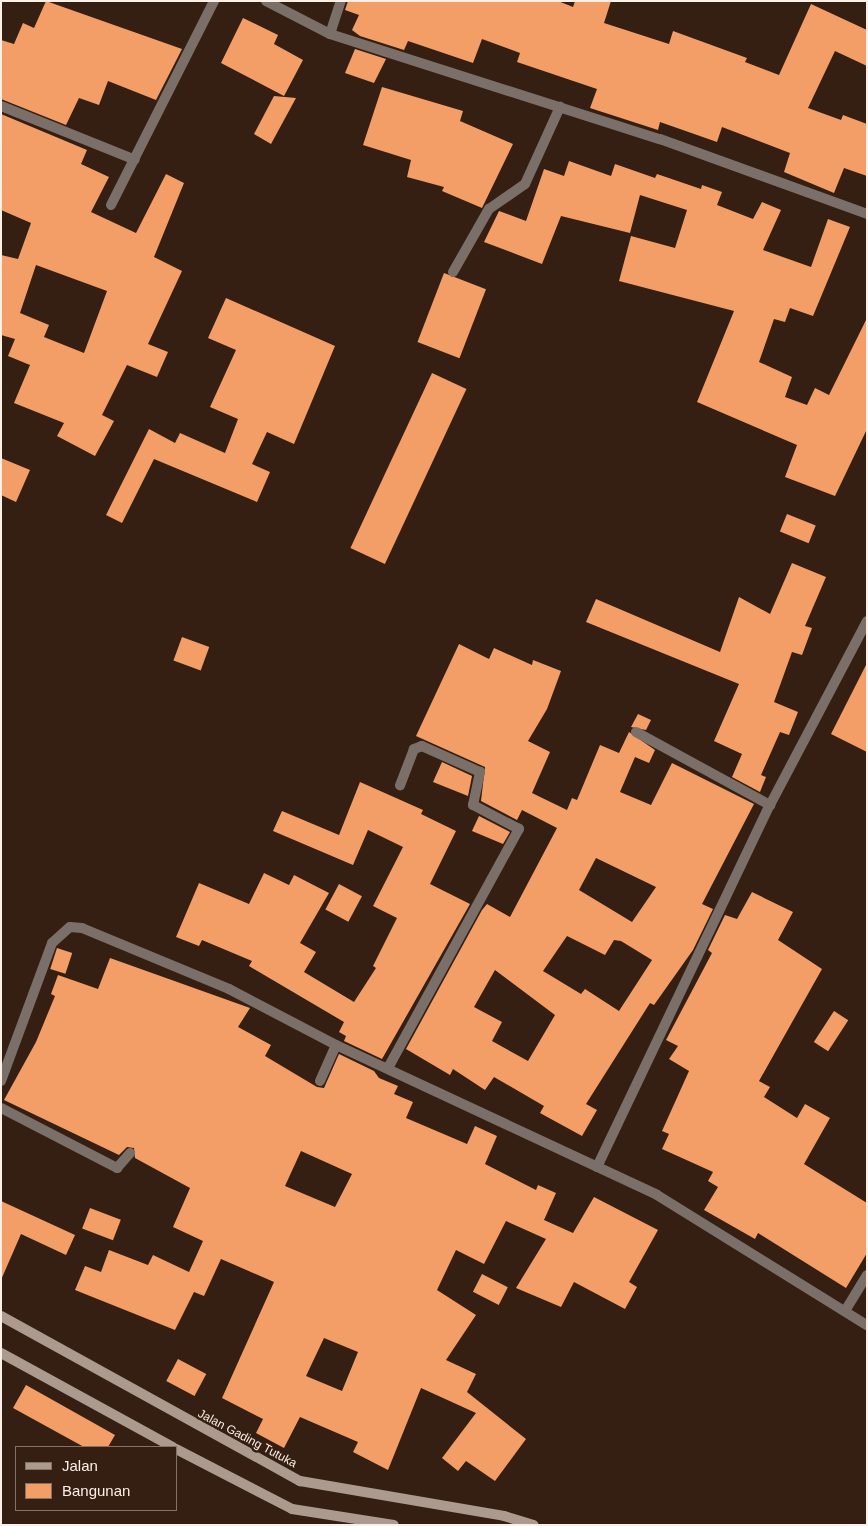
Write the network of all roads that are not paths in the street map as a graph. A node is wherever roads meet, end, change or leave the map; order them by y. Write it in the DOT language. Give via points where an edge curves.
graph roads {
  1 [pos="214,1"];
  2 [pos="266,1"];
  3 [pos="341,1"];
  4 [pos="330,34"];
  5 [pos="1,106"];
  6 [pos="560,107"];
  7 [pos="134,160"];
  8 [pos="111,205"];
  9 [pos="867,214"];
  10 [pos="453,272"];
  11 [pos="867,621"];
  12 [pos="636,732"];
  13 [pos="400,785"];
  14 [pos="770,805"];
  15 [pos="336,1045"];
  16 [pos="388,1068"];
  17 [pos="1,1081"];
  18 [pos="320,1081"];
  19 [pos="1,1108"];
  20 [pos="130,1153"];
  21 [pos="597,1167"];
  22 [pos="867,1275"];
  23 [pos="845,1311"];
  24 [pos="1,1316"];
  25 [pos="867,1325"];
  26 [pos="1,1353"];
  27 [pos="171,1446"];
  28 [pos="178,1450"];
  29 [pos="394,1525"];
  30 [pos="534,1525"];
  1 -- 7 [label="street"];
  2 -- 4 [label="street"];
  3 -- 4 [label="street"];
  4 -- 6 [label="street"];
  5 -- 7 [label="street"];
  6 -- 9 [label="street"];
  6 -- 10 [label="street" via="524,184 489,209"];
  7 -- 8 [label="street"];
  11 -- 14 [label="street"];
  12 -- 14 [label="street"];
  13 -- 16 [label="street" via="414,749 422,746 480,772 473,805 519,829"];
  14 -- 21 [label="street"];
  15 -- 16 [label="street"];
  15 -- 17 [label="street" via="229,989 76,926 52,944"];
  15 -- 18 [label="street"];
  16 -- 21 [label="street"];
  19 -- 20 [label="street" via="117,1168"];
  21 -- 23 [label="street" via="657,1195"];
  22 -- 23 [label="street"];
  23 -- 25 [label="street"];
  24 -- 30 [label="main road, Jalan Gading Tutuka" via="300,1481 495,1514"];
  26 -- 27 [label="main road"];
  28 -- 29 [label="main road" via="292,1509"];
}
